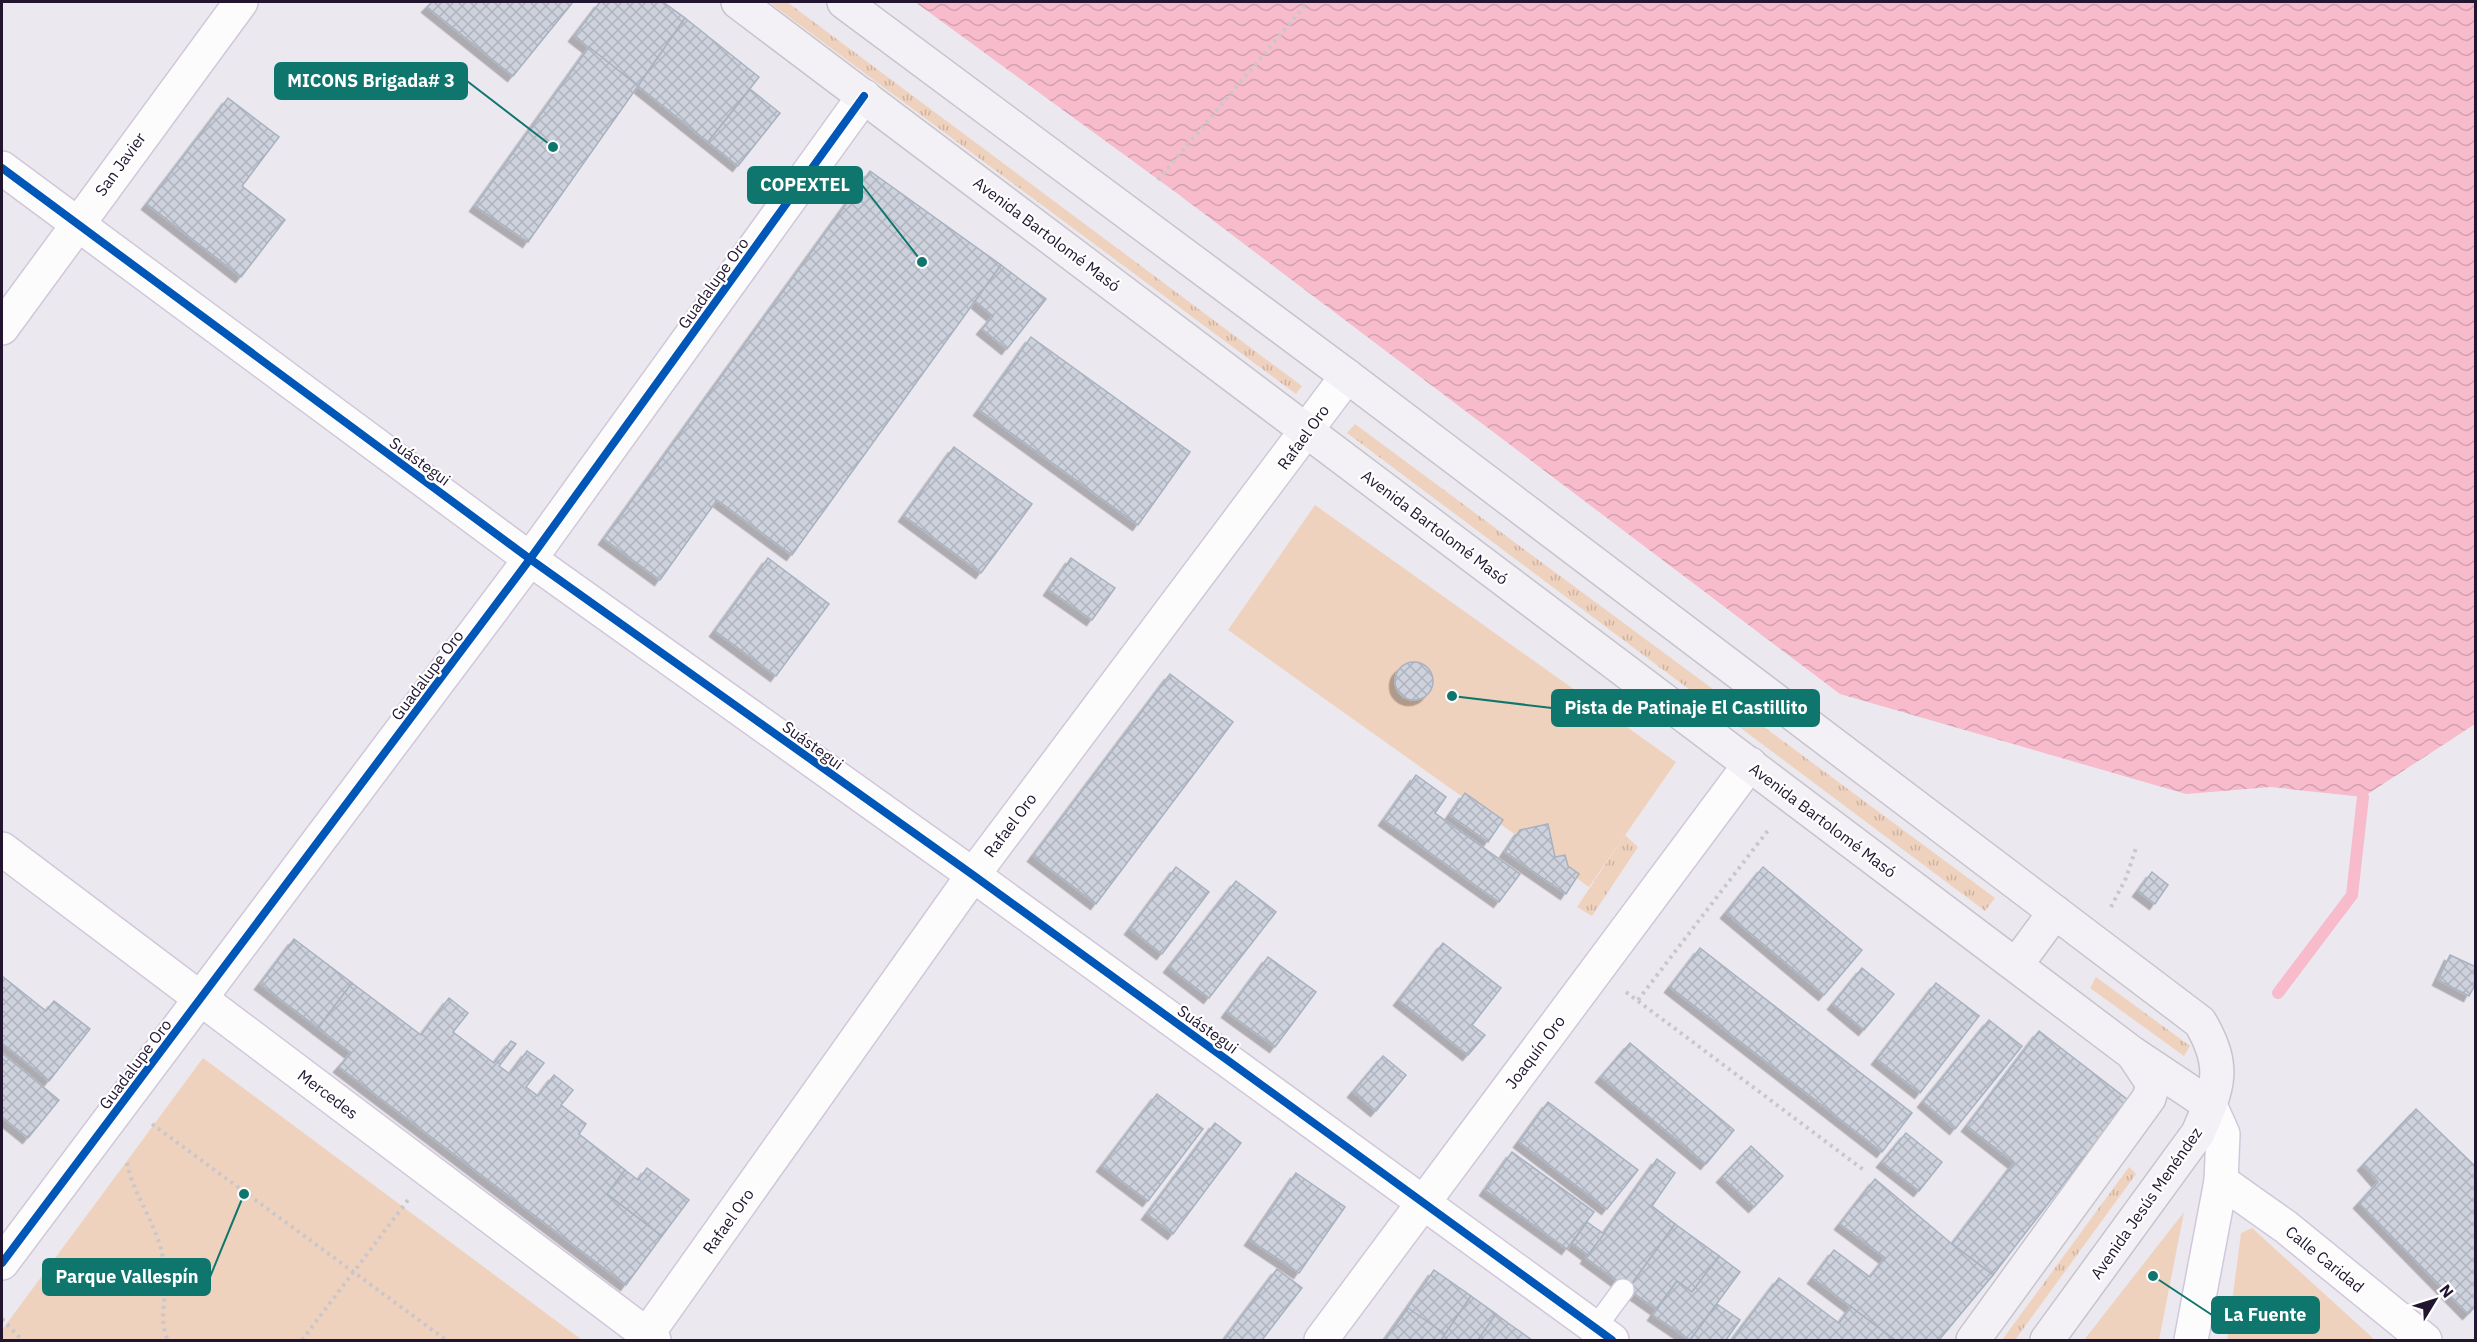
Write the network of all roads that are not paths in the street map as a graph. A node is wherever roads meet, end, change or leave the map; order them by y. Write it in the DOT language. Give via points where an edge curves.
graph roads {
  1 [pos="241,2"];
  2 [pos="738,2"];
  3 [pos="844,2"];
  4 [pos="864,96"];
  5 [pos="2,168"];
  6 [pos="76,224"];
  7 [pos="2,328"];
  8 [pos="1347,376"];
  9 [pos="1308,431"];
  10 [pos="530,560"];
  11 [pos="1750,764"];
  12 [pos="2,849"];
  13 [pos="973,875"];
  14 [pos="2055,912"];
  15 [pos="2016,965"];
  16 [pos="201,998"];
  17 [pos="2132,1053"];
  18 [pos="2210,1105"];
  19 [pos="2222,1181"];
  20 [pos="1423,1202"];
  21 [pos="2,1263"];
  22 [pos="1623,1290"];
  23 [pos="1604,1334"];
  24 [pos="648,1339"];
  25 [pos="1321,1341"];
  26 [pos="1973,1341"];
  27 [pos="2047,1341"];
  28 [pos="2192,1341"];
  29 [pos="2425,1341"];
  1 -- 6 [label="street, San Javier"];
  2 -- 4 [label="main road, Avenida Bartolomé Masó"];
  3 -- 8 [label="main road"];
  4 -- 9 [label="main road, Avenida Bartolomé Masó"];
  4 -- 10 [label="street, Guadalupe Oro"];
  5 -- 6 [label="street, Suástegui"];
  6 -- 7 [label="street, San Javier"];
  6 -- 10 [label="street, Suástegui"];
  8 -- 9 [label="street, Rafael Oro"];
  8 -- 14 [label="main road"];
  9 -- 11 [label="main road, Avenida Bartolomé Masó"];
  9 -- 13 [label="street, Rafael Oro"];
  10 -- 13 [label="street, Suástegui"];
  10 -- 16 [label="street, Guadalupe Oro"];
  11 -- 15 [label="main road, Avenida Bartolomé Masó"];
  11 -- 20 [label="street, Joaquín Oro"];
  12 -- 16 [label="street, Mercedes"];
  13 -- 20 [label="street, Suástegui"];
  13 -- 24 [label="street, Rafael Oro"];
  14 -- 15 [label="main road"];
  14 -- 18 [label="main road, Avenida Jesús Menéndez" via="2200,1022 2212,1042 2219,1068"];
  15 -- 17 [label="main road, Avenida Bartolomé Masó"];
  16 -- 21 [label="street, Guadalupe Oro"];
  16 -- 24 [label="street, Mercedes"];
  17 -- 18 [label="main road, Avenida Bartolomé Masó"];
  17 -- 26 [label="main road" via="2153,1084 2150,1098"];
  18 -- 19 [label="street" via="2223,1134"];
  18 -- 27 [label="main road, Avenida Jesús Menéndez" via="2198,1133"];
  19 -- 28 [label="street"];
  19 -- 29 [label="street, Calle Caridad" via="2286,1227"];
  20 -- 23 [label="street, Suástegui"];
  20 -- 25 [label="street, Joaquín Oro"];
  22 -- 23 [label="lane"];
}
